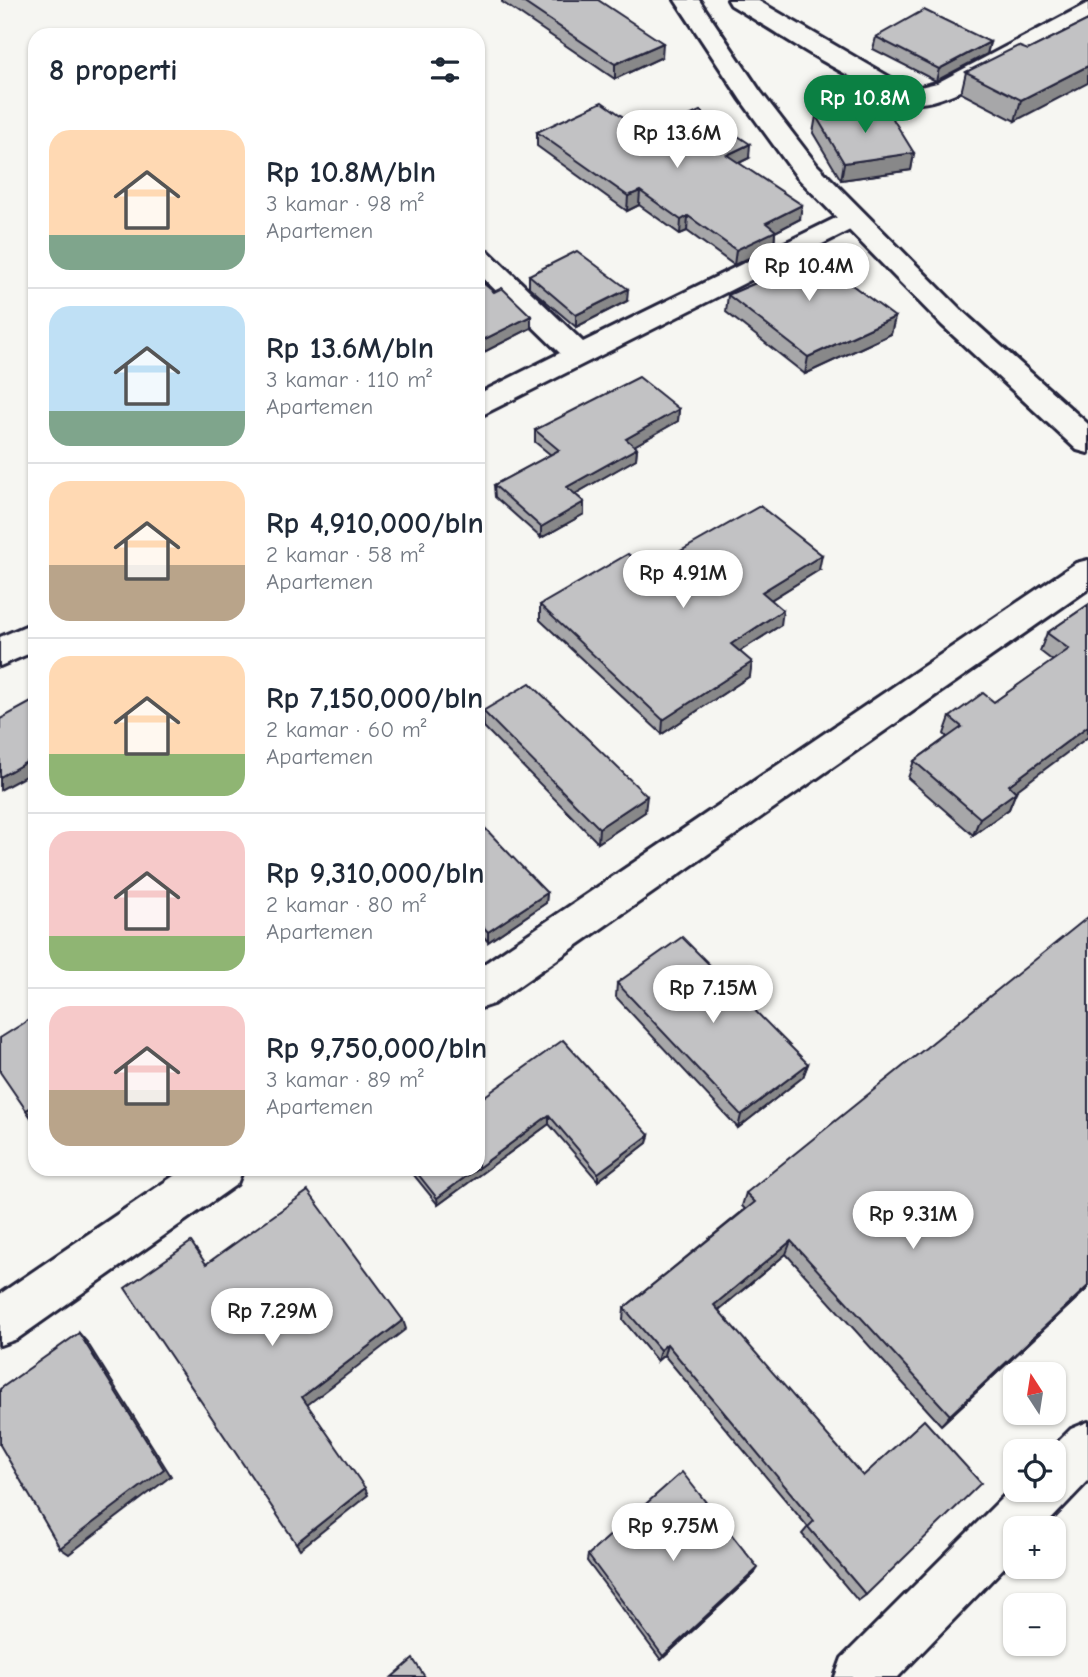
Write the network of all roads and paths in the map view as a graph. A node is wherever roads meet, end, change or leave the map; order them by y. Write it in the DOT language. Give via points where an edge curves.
graph roads {
  1 [pos="687,0"];
  2 [pos="740,0"];
  3 [pos="1088,10"];
  4 [pos="852,218"];
  5 [pos="485,264"];
  6 [pos="578,354"];
  7 [pos="485,403"];
  8 [pos="1088,442"];
  9 [pos="1088,572"];
  10 [pos="28,639"];
  11 [pos="0,653"];
  12 [pos="485,986"];
  13 [pos="211,1176"];
  14 [pos="0,1322"];
  15 [pos="1088,1446"];
  16 [pos="1066,1469"];
  17 [pos="1033,1502"];
  18 [pos="861,1677"];
  1 -- 4 [label="street" via="807,171"];
  2 -- 3 [label="street" via="889,87 920,95 946,88"];
  4 -- 6 [label="street"];
  4 -- 8 [label="street" via="952,318"];
  5 -- 6 [label="street"];
  6 -- 7 [label="street"];
  9 -- 12 [label="street"];
  10 -- 11 [label="street"];
  13 -- 14 [label="street"];
  15 -- 16 [label="street"];
  17 -- 18 [label="street"];
}
